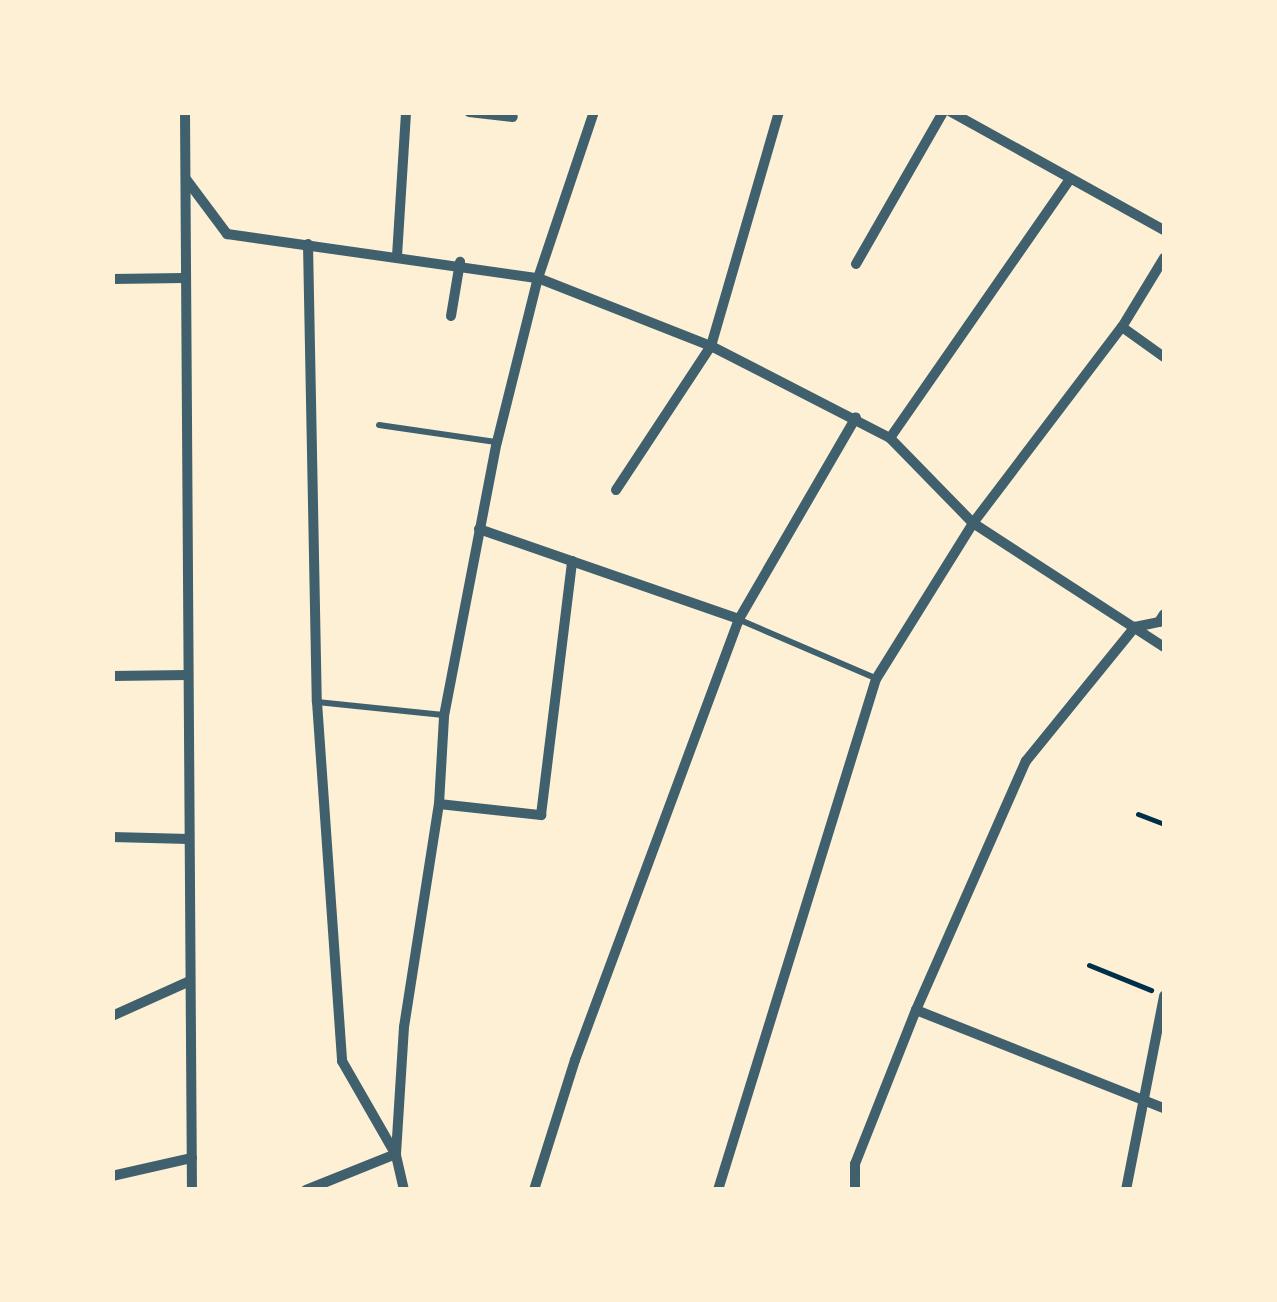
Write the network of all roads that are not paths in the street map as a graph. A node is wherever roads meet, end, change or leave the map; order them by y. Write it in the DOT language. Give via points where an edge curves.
graph roads {
  1 [pos="185,112"];
  2 [pos="406,112"];
  3 [pos="469,112"];
  4 [pos="594,112"];
  5 [pos="779,112"];
  6 [pos="943,112"];
  7 [pos="951,112"];
  8 [pos="513,117"];
  9 [pos="186,179"];
  10 [pos="1068,182"];
  11 [pos="1164,230"];
  12 [pos="308,244"];
  13 [pos="397,256"];
  14 [pos="1164,258"];
  15 [pos="460,262"];
  16 [pos="856,264"];
  17 [pos="112,278"];
  18 [pos="184,278"];
  19 [pos="538,278"];
  20 [pos="451,316"];
  21 [pos="1122,326"];
  22 [pos="711,346"];
  23 [pos="1164,358"];
  24 [pos="856,417"];
  25 [pos="378,425"];
  26 [pos="890,438"];
  27 [pos="496,442"];
  28 [pos="616,490"];
  29 [pos="973,523"];
  30 [pos="479,528"];
  31 [pos="572,561"];
  32 [pos="1164,614"];
  33 [pos="738,619"];
  34 [pos="1135,627"];
  35 [pos="1164,647"];
  36 [pos="112,676"];
  37 [pos="188,676"];
  38 [pos="876,679"];
  39 [pos="317,702"];
  40 [pos="444,716"];
  41 [pos="439,804"];
  42 [pos="112,836"];
  43 [pos="189,839"];
  44 [pos="190,981"];
  45 [pos="1164,996"];
  46 [pos="916,1010"];
  47 [pos="112,1016"];
  48 [pos="1144,1100"];
  49 [pos="1164,1108"];
  50 [pos="396,1154"];
  51 [pos="192,1158"];
  52 [pos="112,1176"];
  53 [pos="192,1190"];
  54 [pos="306,1190"];
  55 [pos="404,1190"];
  56 [pos="534,1190"];
  57 [pos="718,1190"];
  58 [pos="855,1190"];
  59 [pos="1126,1190"];
  1 -- 9 [label="street"];
  2 -- 13 [label="street"];
  3 -- 8 [label="street"];
  4 -- 19 [label="street"];
  5 -- 22 [label="street"];
  6 -- 16 [label="street"];
  7 -- 10 [label="street"];
  9 -- 12 [label="street" via="228,234"];
  9 -- 18 [label="street"];
  10 -- 11 [label="street"];
  10 -- 26 [label="street"];
  12 -- 13 [label="street"];
  12 -- 39 [label="street"];
  13 -- 15 [label="street"];
  14 -- 21 [label="street"];
  15 -- 19 [label="street"];
  15 -- 20 [label="street"];
  17 -- 18 [label="street"];
  18 -- 37 [label="street"];
  19 -- 22 [label="street"];
  19 -- 27 [label="street"];
  21 -- 23 [label="street"];
  21 -- 29 [label="street"];
  22 -- 24 [label="street"];
  22 -- 28 [label="street"];
  24 -- 26 [label="street"];
  24 -- 33 [label="street"];
  25 -- 27 [label="lane"];
  26 -- 29 [label="street"];
  27 -- 30 [label="street"];
  29 -- 34 [label="street"];
  29 -- 38 [label="street"];
  30 -- 31 [label="street"];
  30 -- 40 [label="street"];
  31 -- 33 [label="street"];
  31 -- 41 [label="street" via="541,815"];
  32 -- 34 [label="street"];
  33 -- 38 [label="lane"];
  33 -- 56 [label="street" via="575,1060"];
  34 -- 35 [label="street"];
  34 -- 46 [label="street" via="1026,760"];
  36 -- 37 [label="street"];
  37 -- 43 [label="street"];
  38 -- 57 [label="street"];
  39 -- 40 [label="lane"];
  39 -- 50 [label="street" via="342,1061"];
  40 -- 41 [label="street"];
  41 -- 50 [label="street" via="404,1027"];
  42 -- 43 [label="street"];
  43 -- 44 [label="street"];
  44 -- 47 [label="street"];
  44 -- 51 [label="street"];
  45 -- 48 [label="street"];
  46 -- 48 [label="street"];
  46 -- 58 [label="street" via="856,1164"];
  48 -- 49 [label="street"];
  48 -- 59 [label="street"];
  50 -- 54 [label="street"];
  50 -- 55 [label="street"];
  51 -- 52 [label="street"];
  51 -- 53 [label="street"];
}
